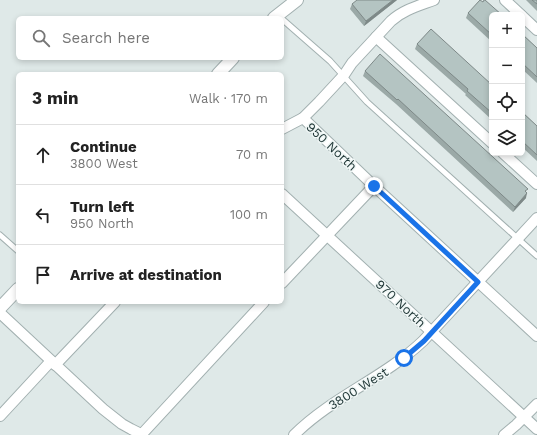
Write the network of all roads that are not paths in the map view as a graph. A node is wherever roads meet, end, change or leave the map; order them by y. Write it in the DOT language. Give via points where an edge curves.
graph roads {
  1 [pos="297,0"];
  2 [pos="434,0"];
  3 [pos="505,0"];
  4 [pos="519,12"];
  5 [pos="280,16"];
  6 [pos="525,18"];
  7 [pos="284,23"];
  8 [pos="537,30"];
  9 [pos="376,37"];
  10 [pos="231,60"];
  11 [pos="220,72"];
  12 [pos="344,75"];
  13 [pos="302,118"];
  14 [pos="284,128"];
  15 [pos="489,140"];
  16 [pos="506,156"];
  17 [pos="537,184"];
  18 [pos="374,186"];
  19 [pos="284,196"];
  20 [pos="537,218"];
  21 [pos="0,235"];
  22 [pos="326,235"];
  23 [pos="518,239"];
  24 [pos="16,249"];
  25 [pos="537,256"];
  26 [pos="284,281"];
  27 [pos="478,282"];
  28 [pos="16,291"];
  29 [pos="113,304"];
  30 [pos="262,304"];
  31 [pos="0,308"];
  32 [pos="0,314"];
  33 [pos="432,332"];
  34 [pos="537,336"];
  35 [pos="53,363"];
  36 [pos="537,404"];
  37 [pos="0,416"];
  38 [pos="524,417"];
  39 [pos="537,429"];
  40 [pos="143,435"];
  41 [pos="294,435"];
  42 [pos="504,435"];
  1 -- 5 [label="street"];
  2 -- 9 [label="street" via="401,13"];
  3 -- 4 [label="street"];
  6 -- 8 [label="street"];
  7 -- 12 [label="lane"];
  9 -- 12 [label="street"];
  9 -- 15 [label="street"];
  10 -- 11 [label="street"];
  12 -- 13 [label="street"];
  12 -- 23 [label="lane" via="367,102"];
  13 -- 14 [label="street"];
  13 -- 18 [label="street, 950 North"];
  16 -- 17 [label="street"];
  18 -- 22 [label="street"];
  18 -- 27 [label="street, 950 North"];
  19 -- 22 [label="street, 970 North"];
  20 -- 23 [label="street, 3800 West"];
  21 -- 24 [label="lane"];
  22 -- 26 [label="street"];
  22 -- 33 [label="street, 970 North"];
  23 -- 25 [label="lane"];
  23 -- 27 [label="street, 3800 West"];
  27 -- 33 [label="street, 3800 West"];
  27 -- 34 [label="street, 950 North"];
  28 -- 31 [label="street"];
  29 -- 35 [label="street"];
  30 -- 40 [label="street"];
  32 -- 35 [label="street"];
  33 -- 38 [label="street, 970 North"];
  33 -- 41 [label="street, 3800 West" via="404,358 323,410"];
  35 -- 37 [label="street"];
  35 -- 40 [label="street" via="103,409 131,430"];
  36 -- 38 [label="street"];
  38 -- 39 [label="street, 970 North"];
  38 -- 42 [label="street"];
}
